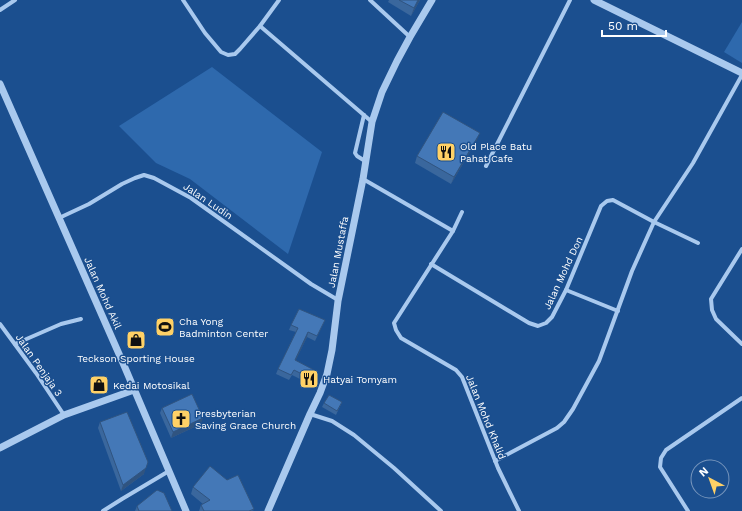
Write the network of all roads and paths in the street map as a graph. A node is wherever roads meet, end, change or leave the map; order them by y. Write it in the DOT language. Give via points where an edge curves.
graph roads {
  1 [pos="15,0"];
  2 [pos="183,0"];
  3 [pos="279,0"];
  4 [pos="370,0"];
  5 [pos="432,0"];
  6 [pos="570,0"];
  7 [pos="594,0"];
  8 [pos="0,10"];
  9 [pos="260,26"];
  10 [pos="410,37"];
  11 [pos="742,74"];
  12 [pos="0,84"];
  13 [pos="364,115"];
  14 [pos="372,122"];
  15 [pos="365,161"];
  16 [pos="486,166"];
  17 [pos="363,179"];
  18 [pos="462,212"];
  19 [pos="59,218"];
  20 [pos="654,222"];
  21 [pos="453,230"];
  22 [pos="698,243"];
  23 [pos="741,251"];
  24 [pos="431,264"];
  25 [pos="566,290"];
  26 [pos="338,300"];
  27 [pos="618,311"];
  28 [pos="81,319"];
  29 [pos="0,324"];
  30 [pos="14,344"];
  31 [pos="742,344"];
  32 [pos="134,390"];
  33 [pos="742,398"];
  34 [pos="310,414"];
  35 [pos="64,416"];
  36 [pos="0,448"];
  37 [pos="495,461"];
  38 [pos="169,471"];
  39 [pos="103,511"];
  40 [pos="186,511"];
  41 [pos="268,511"];
  42 [pos="441,511"];
  43 [pos="518,511"];
  44 [pos="688,511"];
  1 -- 8 [label="street"];
  2 -- 9 [label="street" via="205,33 221,52 228,55 235,54"];
  3 -- 9 [label="street"];
  4 -- 10 [label="street"];
  5 -- 10 [label="street, Jalan Mustaffa"];
  6 -- 16 [label="street"];
  7 -- 11 [label="street"];
  9 -- 13 [label="street"];
  10 -- 14 [label="street, Jalan Mustaffa" via="382,92"];
  11 -- 20 [label="street" via="693,163"];
  12 -- 19 [label="street, Jalan Mohd Akil"];
  13 -- 14 [label="street"];
  13 -- 15 [label="street" via="355,153"];
  14 -- 15 [label="street, Jalan Mustaffa"];
  15 -- 17 [label="street, Jalan Mustaffa"];
  17 -- 21 [label="street"];
  17 -- 26 [label="street, Jalan Mustaffa"];
  18 -- 21 [label="street, Jalan Mohd Khalid"];
  19 -- 26 [label="street, Jalan Ludin" via="144,175 191,198 311,284"];
  19 -- 32 [label="street, Jalan Mohd Akil"];
  20 -- 22 [label="street"];
  20 -- 25 [label="street, Jalan Mohd Don" via="613,200 607,201 602,206"];
  20 -- 27 [label="street" via="632,271"];
  21 -- 24 [label="street, Jalan Mohd Khalid"];
  23 -- 31 [label="street" via="712,298 712,310 716,319"];
  24 -- 25 [label="street, Jalan Mohd Don" via="538,326 552,317"];
  24 -- 37 [label="street, Jalan Mohd Khalid" via="394,323 396,330 401,338 456,370 462,377"];
  25 -- 27 [label="street"];
  26 -- 34 [label="street, Jalan Mustaffa" via="327,374"];
  27 -- 37 [label="street" via="599,361 564,422"];
  28 -- 30 [label="street" via="61,324"];
  29 -- 30 [label="street, Jalan Penjaja 3"];
  30 -- 35 [label="street, Jalan Penjaja 3"];
  32 -- 35 [label="street"];
  32 -- 38 [label="street, Jalan Mohd Akil"];
  33 -- 44 [label="street" via="666,450 661,458 660,467"];
  34 -- 41 [label="street, Jalan Mustaffa"];
  34 -- 42 [label="street" via="332,422 354,435"];
  35 -- 36 [label="street"];
  37 -- 43 [label="street, Jalan Mohd Khalid"];
  38 -- 39 [label="street"];
  38 -- 40 [label="street, Jalan Mohd Akil"];
}
